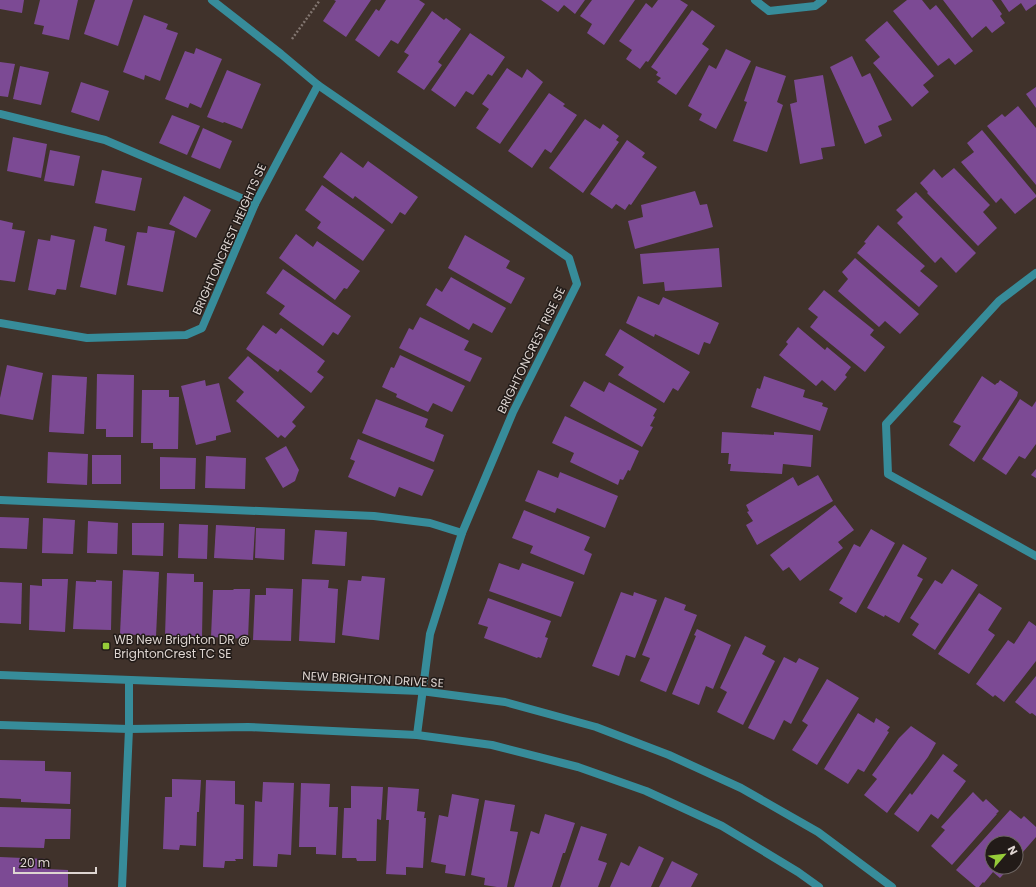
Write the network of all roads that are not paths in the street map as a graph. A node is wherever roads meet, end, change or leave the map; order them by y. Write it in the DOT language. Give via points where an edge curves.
graph roads {
  1 [pos="212,0"];
  2 [pos="755,0"];
  3 [pos="823,0"];
  4 [pos="318,85"];
  5 [pos="0,114"];
  6 [pos="256,204"];
  7 [pos="1036,273"];
  8 [pos="0,323"];
  9 [pos="0,500"];
  10 [pos="462,533"];
  11 [pos="1036,556"];
  12 [pos="0,675"];
  13 [pos="129,680"];
  14 [pos="421,691"];
  15 [pos="0,725"];
  16 [pos="129,729"];
  17 [pos="417,735"];
  18 [pos="122,887"];
  19 [pos="819,887"];
  20 [pos="892,887"];
  1 -- 4 [label="street, BRIGHTONCREST RISE SE"];
  2 -- 3 [label="street" via="769,11 815,6"];
  4 -- 6 [label="street, BRIGHTONCREST HEIGHTS SE"];
  4 -- 10 [label="street, BRIGHTONCREST RISE SE" via="569,258 577,284 513,412"];
  5 -- 6 [label="street" via="105,140"];
  6 -- 8 [label="street, BRIGHTONCREST HEIGHTS SE" via="202,328 186,335 87,338"];
  7 -- 11 [label="street" via="999,301 886,424 888,474"];
  9 -- 10 [label="street" via="374,516 430,523"];
  10 -- 14 [label="street, BRIGHTONCREST RISE SE" via="430,634"];
  12 -- 13 [label="street, NEW BRIGHTON DRIVE SE"];
  13 -- 14 [label="street, NEW BRIGHTON DRIVE SE"];
  13 -- 16 [label="street"];
  14 -- 17 [label="street, BRIGHTONCREST RISE SE"];
  14 -- 20 [label="street, NEW BRIGHTON DRIVE SE" via="505,702 596,727 669,755 741,788 818,832"];
  15 -- 16 [label="street"];
  16 -- 17 [label="street" via="248,727"];
  16 -- 18 [label="street"];
  17 -- 19 [label="street" via="492,745 578,767 646,791 722,826"];
}
